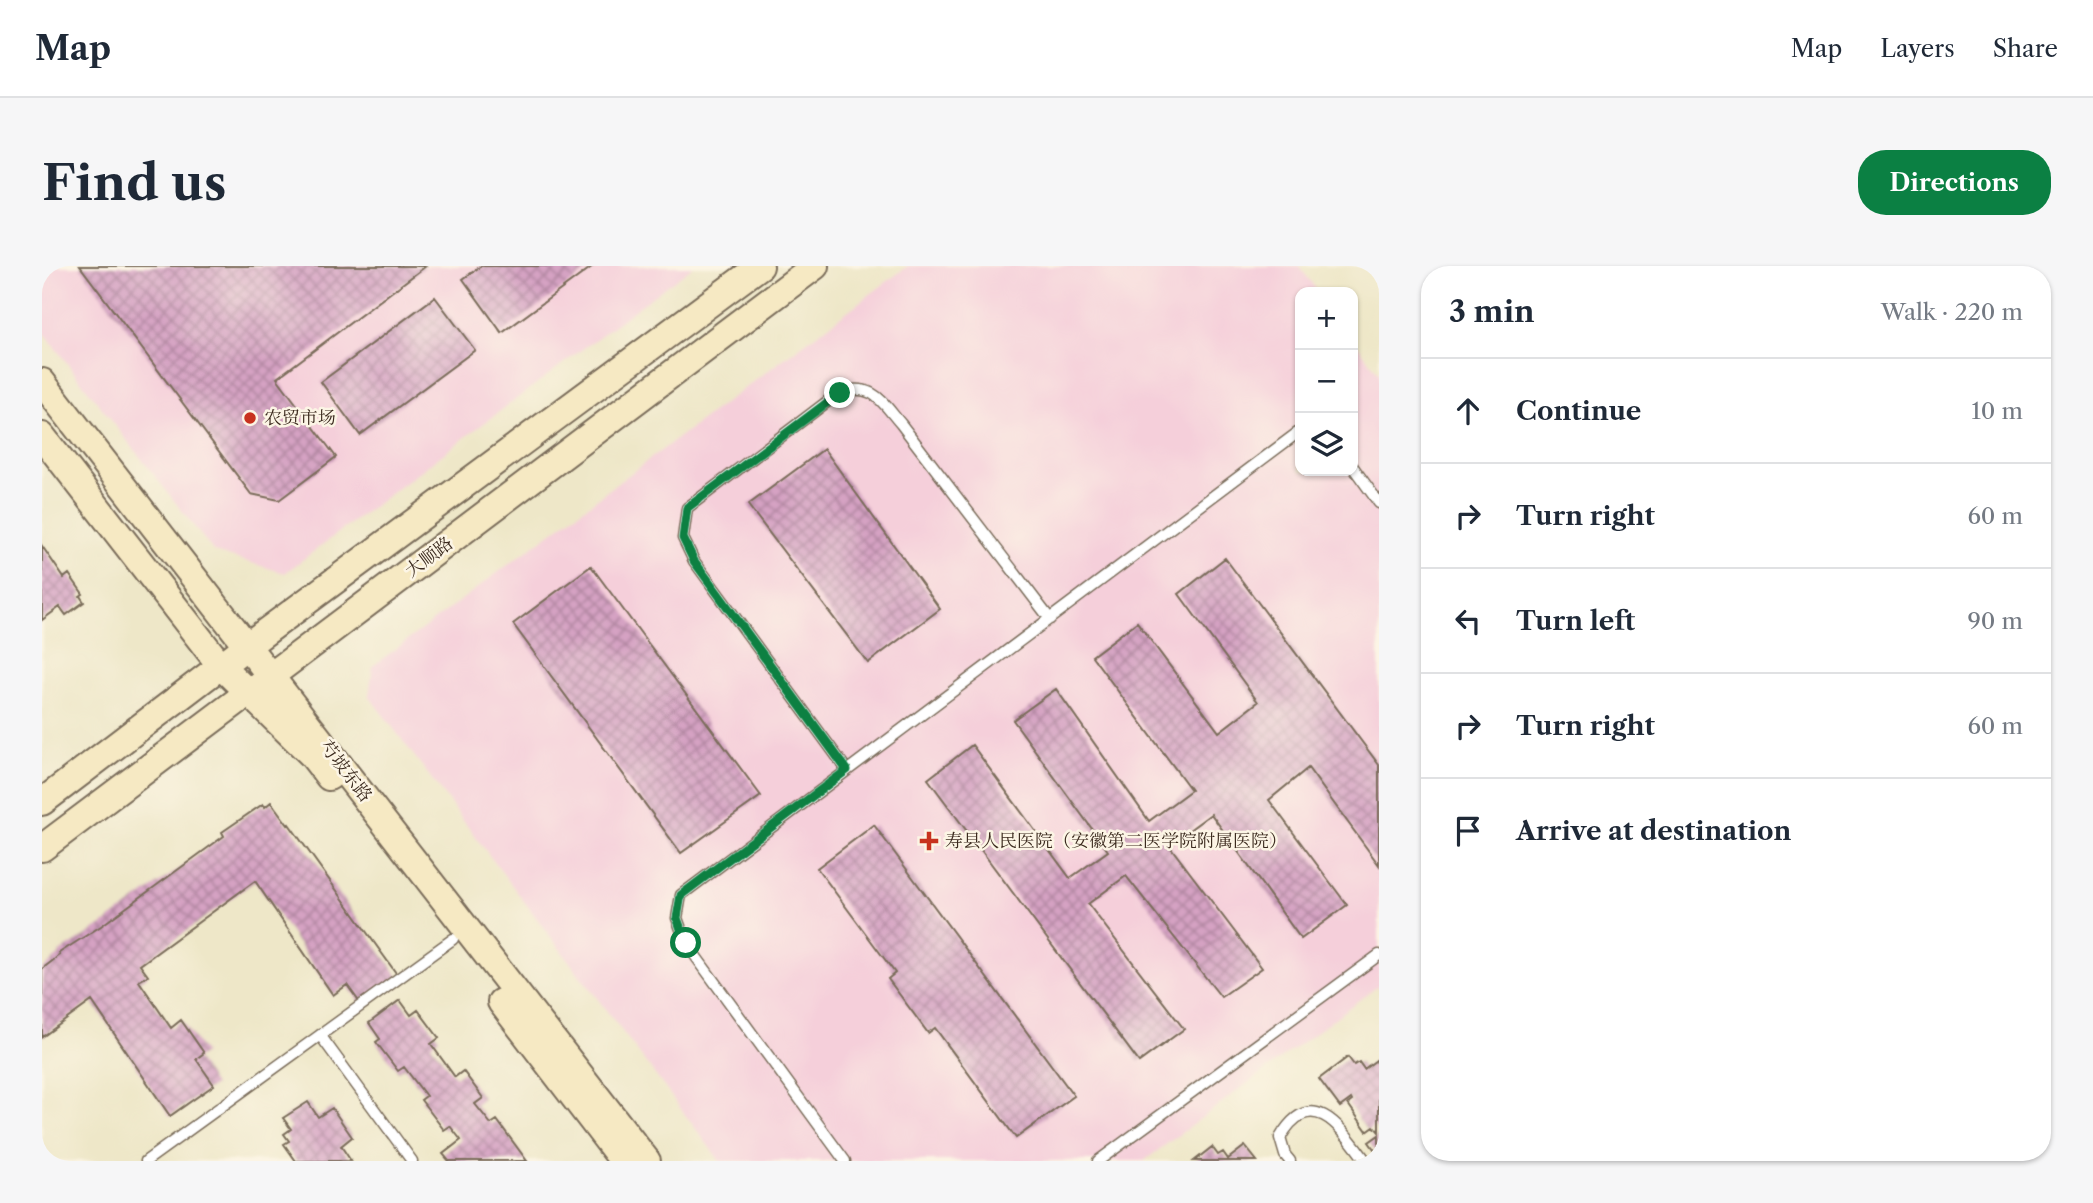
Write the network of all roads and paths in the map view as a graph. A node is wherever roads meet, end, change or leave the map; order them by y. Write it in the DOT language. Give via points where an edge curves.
graph roads {
  1 [pos="760,266"];
  2 [pos="815,266"];
  3 [pos="42,382"];
  4 [pos="1295,435"];
  5 [pos="42,436"];
  6 [pos="1358,474"];
  7 [pos="1379,503"];
  8 [pos="1049,619"];
  9 [pos="248,645"];
  10 [pos="221,666"];
  11 [pos="272,675"];
  12 [pos="247,693"];
  13 [pos="847,770"];
  14 [pos="42,802"];
  15 [pos="42,848"];
  16 [pos="453,939"];
  17 [pos="1379,955"];
  18 [pos="320,1035"];
  19 [pos="146,1161"];
  20 [pos="412,1161"];
  21 [pos="623,1161"];
  22 [pos="647,1161"];
  23 [pos="845,1161"];
  24 [pos="1098,1161"];
  25 [pos="1290,1161"];
  26 [pos="1366,1161"];
  1 -- 9 [label="street, 大顺路"];
  2 -- 11 [label="street, 大顺路"];
  3 -- 9 [label="street, 芍坡东路"];
  4 -- 8 [label="lane"];
  5 -- 10 [label="street, 芍坡东路"];
  6 -- 7 [label="lane"];
  8 -- 13 [label="lane"];
  8 -- 13 [label="lane" via="874,394 856,388 829,401 687,508 683,538 694,561"];
  9 -- 10 [label="street, 大顺路"];
  9 -- 11 [label="street, 芍坡东路"];
  10 -- 12 [label="street, 芍坡东路"];
  10 -- 14 [label="street, 大顺路"];
  11 -- 12 [label="street, 大顺路"];
  11 -- 22 [label="street, 芍坡东路"];
  12 -- 15 [label="street, 大顺路"];
  12 -- 16 [label="street, 芍坡东路" via="312,755"];
  13 -- 23 [label="lane" via="681,895 677,918 686,943"];
  16 -- 18 [label="lane"];
  16 -- 21 [label="street, 芍坡东路"];
  17 -- 24 [label="lane"];
  18 -- 19 [label="lane"];
  18 -- 20 [label="lane"];
  25 -- 26 [label="lane" via="1280,1138 1299,1115 1316,1111 1335,1122"];
}
